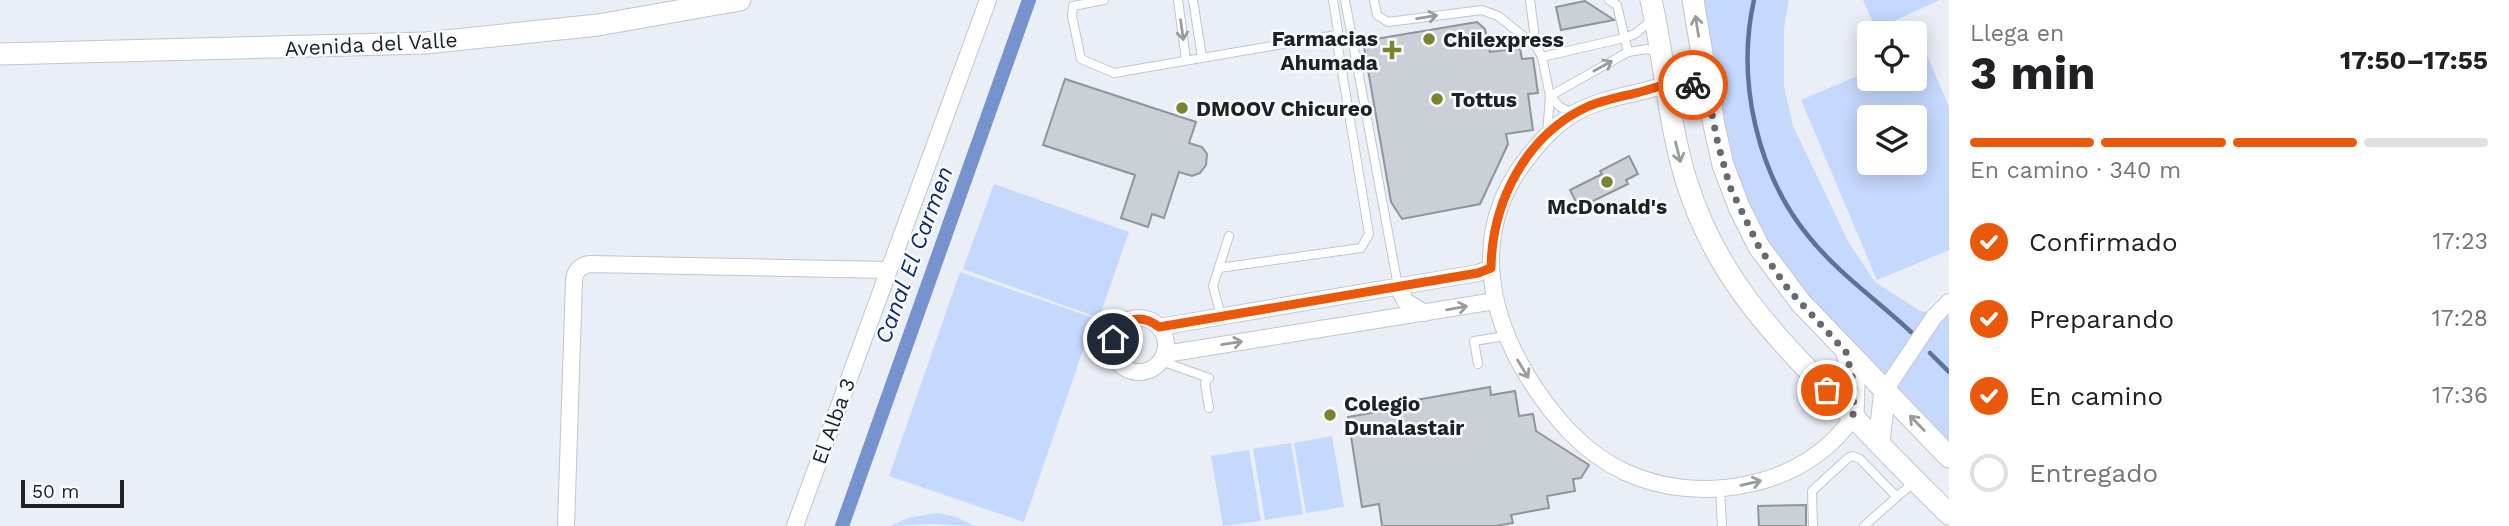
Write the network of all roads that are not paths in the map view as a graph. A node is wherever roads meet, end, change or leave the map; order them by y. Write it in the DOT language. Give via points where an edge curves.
graph roads {
  1 [pos="740,0"];
  2 [pos="988,0"];
  3 [pos="1104,0"];
  4 [pos="1178,0"];
  5 [pos="1192,0"];
  6 [pos="1333,0"];
  7 [pos="1345,0"];
  8 [pos="1374,0"];
  9 [pos="1533,0"];
  10 [pos="1609,0"];
  11 [pos="1693,0"];
  12 [pos="1653,9"];
  13 [pos="1336,35"];
  14 [pos="1624,38"];
  15 [pos="1536,46"];
  16 [pos="1628,52"];
  17 [pos="1660,53"];
  18 [pos="0,54"];
  19 [pos="1202,57"];
  20 [pos="1542,57"];
  21 [pos="1186,60"];
  22 [pos="1665,85"];
  23 [pos="1550,96"];
  24 [pos="1709,100"];
  25 [pos="1574,114"];
  26 [pos="1547,134"];
  27 [pos="1229,236"];
  28 [pos="1219,268"];
  29 [pos="1491,268"];
  30 [pos="889,270"];
  31 [pos="1398,286"];
  32 [pos="1494,301"];
  33 [pos="1949,302"];
  34 [pos="1425,313"];
  35 [pos="1221,316"];
  36 [pos="1159,327"];
  37 [pos="1506,336"];
  38 [pos="1846,352"];
  39 [pos="1163,357"];
  40 [pos="1478,365"];
  41 [pos="1885,390"];
  42 [pos="1209,408"];
  43 [pos="1853,416"];
  44 [pos="1879,442"];
  45 [pos="1949,457"];
  46 [pos="1915,481"];
  47 [pos="1720,488"];
  48 [pos="1897,497"];
  49 [pos="1949,514"];
  50 [pos="566,526"];
  51 [pos="795,526"];
  52 [pos="1722,526"];
  53 [pos="1813,526"];
  54 [pos="1864,526"];
  1 -- 18 [label="street, Avenida del Valle" via="598,24 438,42"];
  2 -- 30 [label="street, El Alba 3"];
  3 -- 21 [label="lane" via="1073,6 1081,60 1114,72"];
  4 -- 21 [label="lane, one-way"];
  5 -- 19 [label="lane"];
  6 -- 13 [label="lane"];
  7 -- 31 [label="lane"];
  8 -- 15 [label="lane, one-way" via="1377,15 1388,22 1482,10 1498,16"];
  9 -- 15 [label="lane"];
  10 -- 14 [label="lane" via="1617,5"];
  24 -- 11 [label="street, one-way"];
  12 -- 14 [label="lane" via="1643,28"];
  12 -- 17 [label="street"];
  13 -- 19 [label="lane"];
  13 -- 28 [label="lane" via="1369,234 1361,248"];
  14 -- 16 [label="lane"];
  14 -- 20 [label="lane"];
  15 -- 20 [label="lane"];
  16 -- 17 [label="lane" via="1647,49"];
  23 -- 16 [label="lane, one-way"];
  17 -- 22 [label="street"];
  19 -- 21 [label="lane"];
  20 -- 23 [label="lane"];
  22 -- 24 [label="street" via="1693,85"];
  22 -- 25 [label="street" via="1603,101"];
  22 -- 43 [label="street, one-way" via="1687,183 1723,263 1766,327"];
  23 -- 25 [label="lane"];
  23 -- 26 [label="lane"];
  24 -- 38 [label="street" via="1723,166 1749,229 1788,289"];
  25 -- 26 [label="street"];
  26 -- 29 [label="street" via="1503,198 1495,223"];
  27 -- 28 [label="lane"];
  28 -- 35 [label="lane" via="1213,286"];
  29 -- 31 [label="street"];
  29 -- 32 [label="street"];
  30 -- 50 [label="street" via="582,266 574,280"];
  30 -- 51 [label="street, El Alba 3"];
  31 -- 34 [label="street" via="1405,300"];
  31 -- 35 [label="street"];
  34 -- 32 [label="street, one-way"];
  32 -- 37 [label="street"];
  33 -- 41 [label="street"];
  39 -- 34 [label="street, one-way"];
  35 -- 36 [label="street"];
  36 -- 39 [label="street" via="1164,335"];
  36 -- 39 [label="street" via="1142,318 1127,321 1117,330 1113,350 1120,364 1136,372 1146,371"];
  37 -- 40 [label="lane" via="1474,341"];
  37 -- 47 [label="street, one-way" via="1548,407 1596,455 1654,483"];
  38 -- 41 [label="street"];
  38 -- 43 [label="street" via="1854,384"];
  39 -- 42 [label="lane" via="1209,378 1205,383"];
  41 -- 44 [label="street"];
  45 -- 41 [label="street, one-way"];
  43 -- 44 [label="street"];
  47 -- 43 [label="street, one-way" via="1769,479 1801,465 1840,434"];
  44 -- 46 [label="street"];
  46 -- 48 [label="lane"];
  46 -- 49 [label="street"];
  47 -- 52 [label="lane"];
  48 -- 53 [label="lane" via="1853,456 1812,491"];
  48 -- 54 [label="lane"];
}
